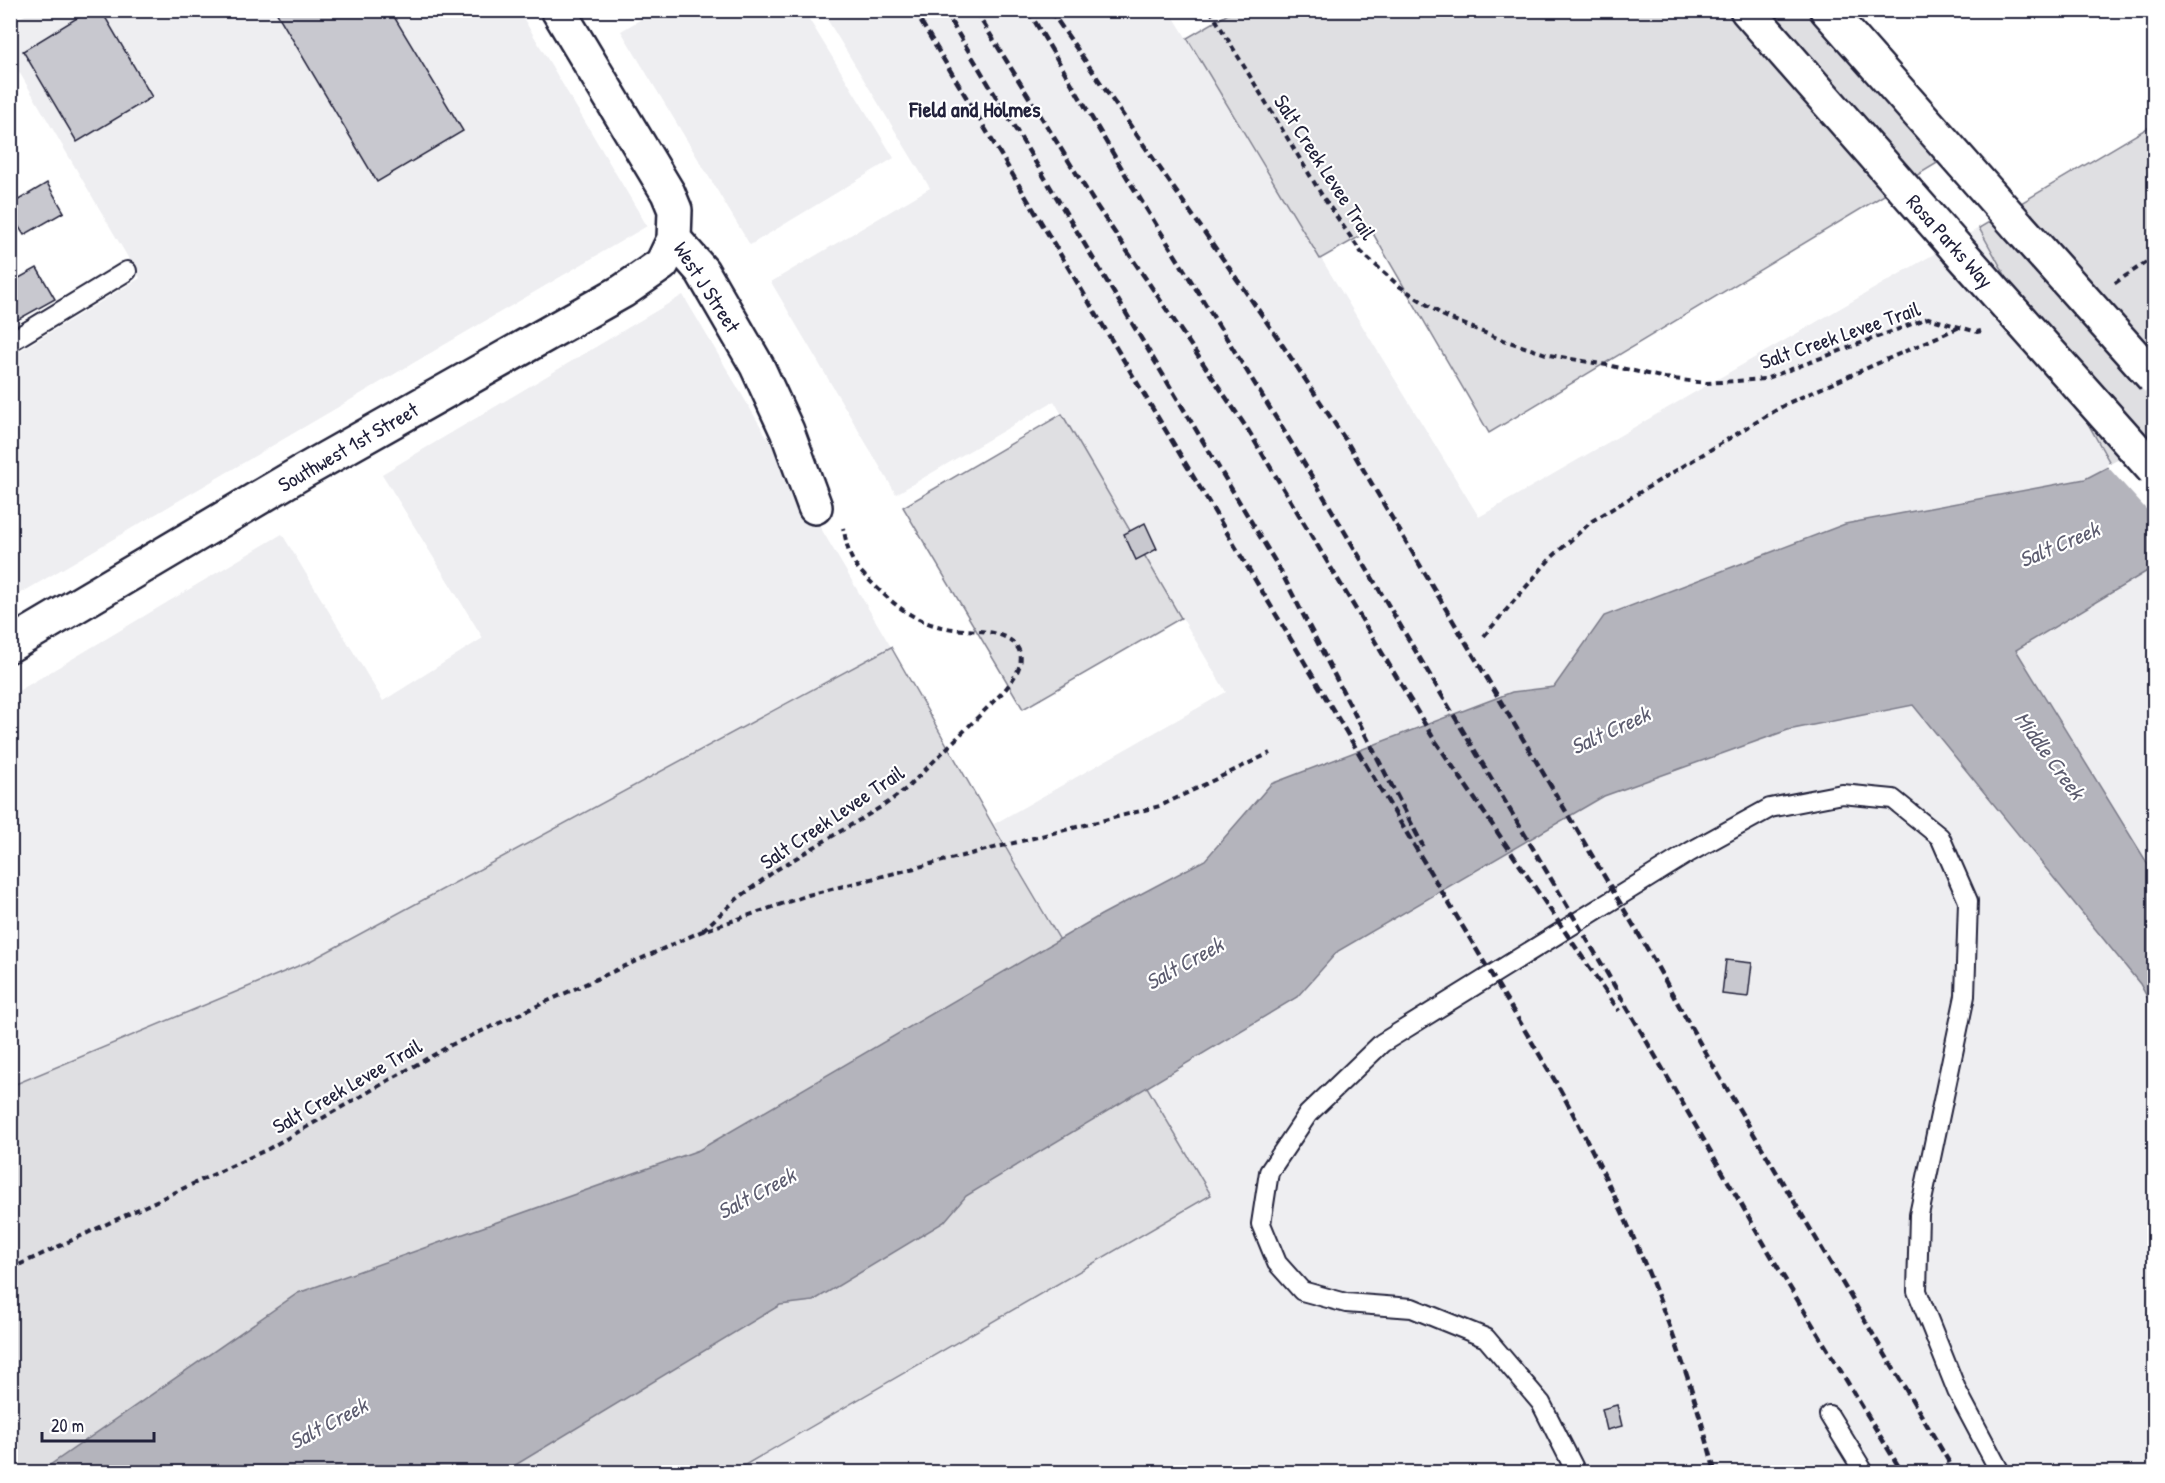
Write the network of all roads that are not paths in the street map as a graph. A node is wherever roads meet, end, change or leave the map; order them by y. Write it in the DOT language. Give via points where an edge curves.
graph roads {
  1 [pos="558,10"];
  2 [pos="1747,10"];
  3 [pos="1827,10"];
  4 [pos="674,239"];
  5 [pos="127,271"];
  6 [pos="10,342"];
  7 [pos="2154,378"];
  8 [pos="2154,470"];
  9 [pos="815,507"];
  10 [pos="10,645"];
  11 [pos="1829,1415"];
  12 [pos="1576,1473"];
  13 [pos="1864,1473"];
  14 [pos="2001,1473"];
  1 -- 4 [label="main road, West J Street" via="668,193 675,210"];
  2 -- 8 [label="main road, Rosa Parks Way, bridge"];
  3 -- 7 [label="main road, bridge"];
  4 -- 9 [label="main road, West J Street" via="702,271 757,366 787,431"];
  4 -- 10 [label="main road, Southwest 1st Street" via="662,264 623,291 304,471"];
  5 -- 6 [label="lane"];
  11 -- 13 [label="lane"];
  12 -- 14 [label="lane" via="1542,1403 1486,1338 1412,1308 1346,1303 1302,1291 1277,1263 1261,1224 1269,1172 1308,1114 1382,1043 1690,852 1770,808 1842,794 1893,799 1940,837 1968,901 1965,996 1919,1215 1917,1291 1957,1390"];
}
